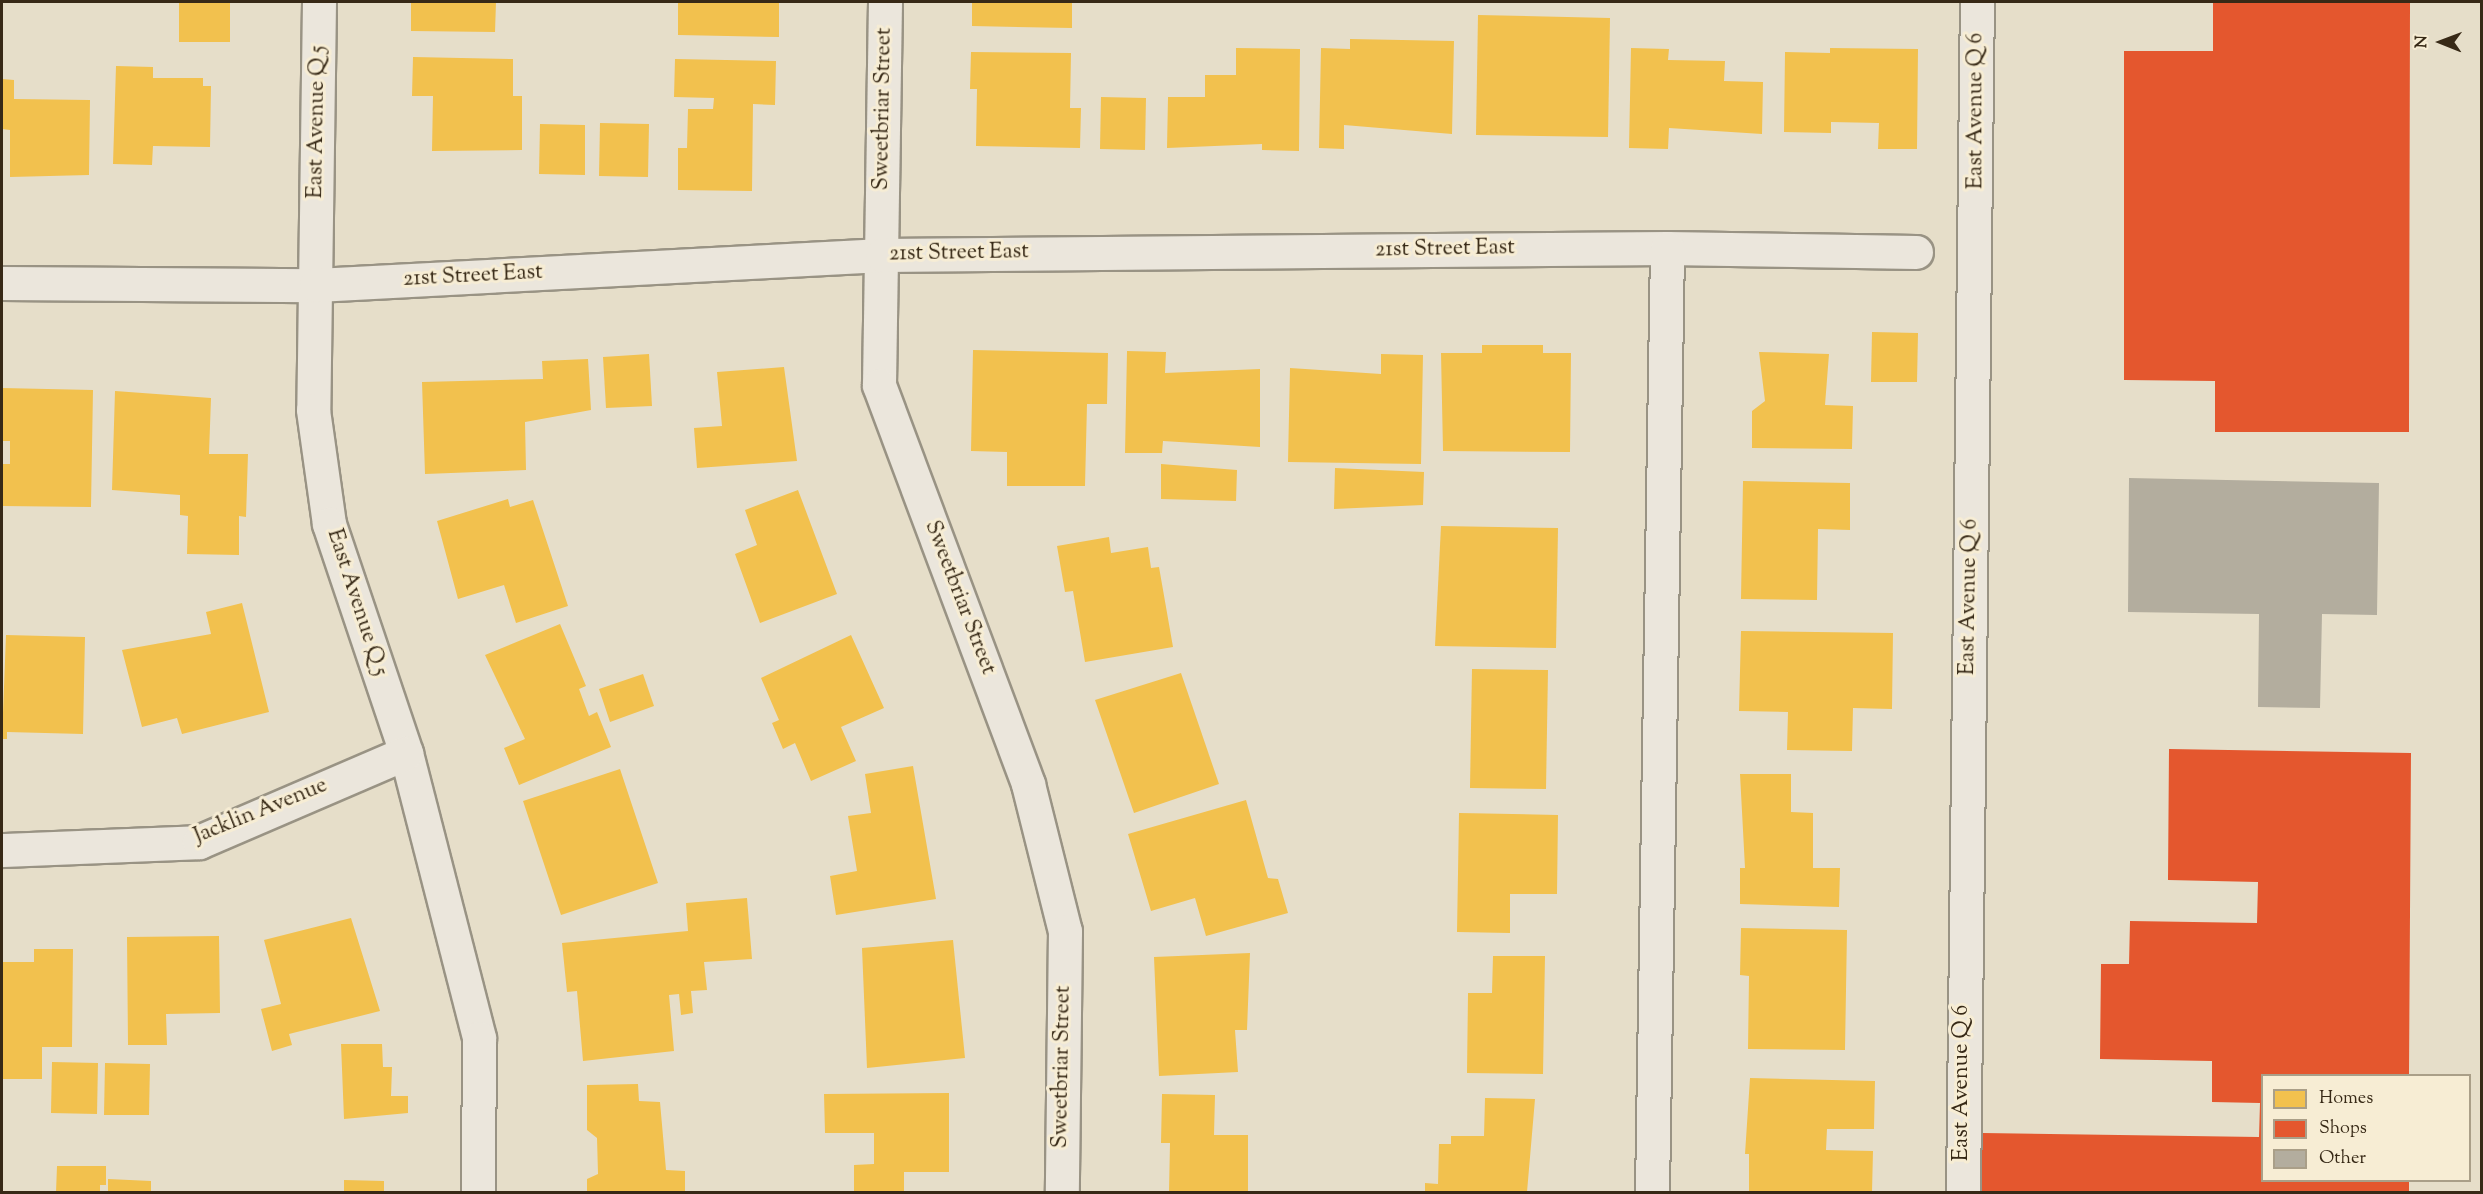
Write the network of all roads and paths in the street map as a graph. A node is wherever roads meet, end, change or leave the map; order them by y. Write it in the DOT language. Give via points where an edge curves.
graph roads {
  1 [pos="319,2"];
  2 [pos="885,2"];
  3 [pos="1977,2"];
  4 [pos="1667,248"];
  5 [pos="1916,252"];
  6 [pos="882,255"];
  7 [pos="2,283"];
  8 [pos="316,285"];
  9 [pos="406,753"];
  10 [pos="2,850"];
  11 [pos="478,1192"];
  12 [pos="1062,1192"];
  13 [pos="1652,1192"];
  14 [pos="1963,1192"];
  1 -- 8 [label="street, East Avenue Q 5"];
  2 -- 6 [label="street, Sweetbriar Street"];
  3 -- 14 [label="street, East Avenue Q 6"];
  4 -- 5 [label="street, 21st Street East"];
  4 -- 6 [label="street, 21st Street East"];
  4 -- 13 [label="street"];
  6 -- 8 [label="street, 21st Street East"];
  6 -- 12 [label="street, Sweetbriar Street" via="879,385 1028,783 1065,931"];
  7 -- 8 [label="street, 21st Street East"];
  8 -- 9 [label="street, East Avenue Q 5" via="313,410 329,524"];
  9 -- 10 [label="street, Jacklin Avenue" via="199,842"];
  9 -- 11 [label="street, East Avenue Q 5" via="479,1038"];
}
